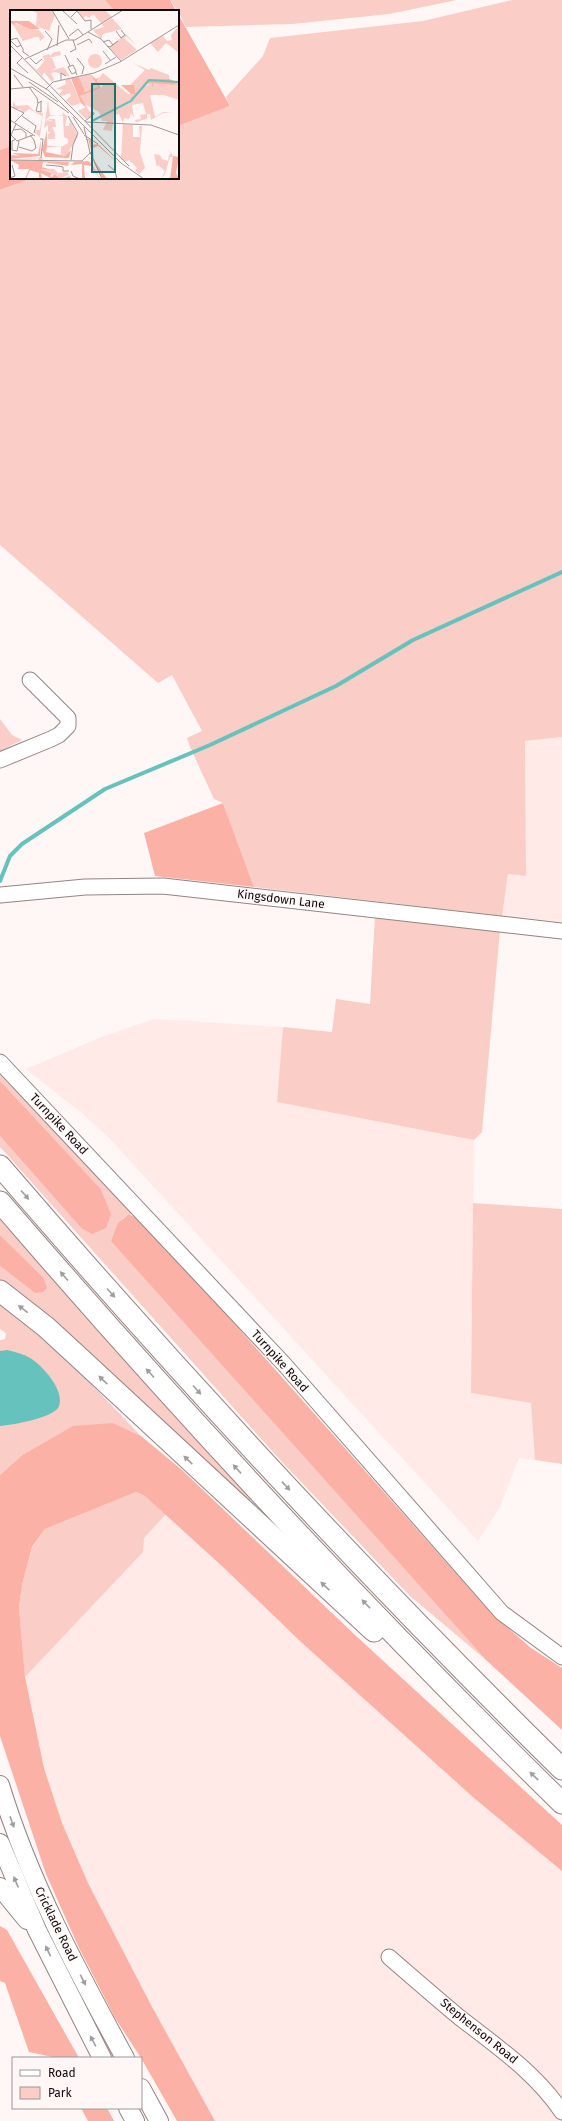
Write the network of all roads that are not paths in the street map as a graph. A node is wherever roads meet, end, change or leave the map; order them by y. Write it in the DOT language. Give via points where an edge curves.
graph roads {
  1 [pos="30,680"];
  2 [pos="0,760"];
  3 [pos="0,895"];
  4 [pos="562,931"];
  5 [pos="0,1062"];
  6 [pos="0,1166"];
  7 [pos="0,1202"];
  8 [pos="0,1291"];
  9 [pos="562,1657"];
  10 [pos="490,1733"];
  11 [pos="562,1769"];
  12 [pos="0,1785"];
  13 [pos="562,1803"];
  14 [pos="1,1847"];
  15 [pos="30,1870"];
  16 [pos="0,1887"];
  17 [pos="37,1930"];
  18 [pos="389,1957"];
  19 [pos="101,2057"];
  20 [pos="124,2057"];
  21 [pos="142,2090"];
  22 [pos="129,2109"];
  23 [pos="562,2112"];
  24 [pos="135,2121"];
  25 [pos="159,2121"];
  1 -- 2 [label="street" via="68,718 68,726 55,737"];
  3 -- 4 [label="street, Kingsdown Lane" via="85,887 163,886"];
  5 -- 9 [label="street, Turnpike Road" via="284,1364 502,1612"];
  6 -- 11 [label="highway, one-way" via="241,1439 435,1643"];
  10 -- 7 [label="highway, one-way" via="248,1481 116,1336"];
  10 -- 8 [label="highway, one-way" via="364,1622 46,1327"];
  13 -- 10 [label="highway, one-way"];
  12 -- 15 [label="main road, Cricklade Road, one-way"];
  14 -- 15 [label="main road"];
  17 -- 14 [label="main road, one-way"];
  15 -- 20 [label="main road, Cricklade Road, one-way" via="61,1936"];
  16 -- 17 [label="main road"];
  19 -- 17 [label="main road, Cricklade Road, one-way"];
  18 -- 23 [label="street, Stephenson Road" via="521,2065"];
  21 -- 25 [label="main road"];
  22 -- 24 [label="main road"];
}
